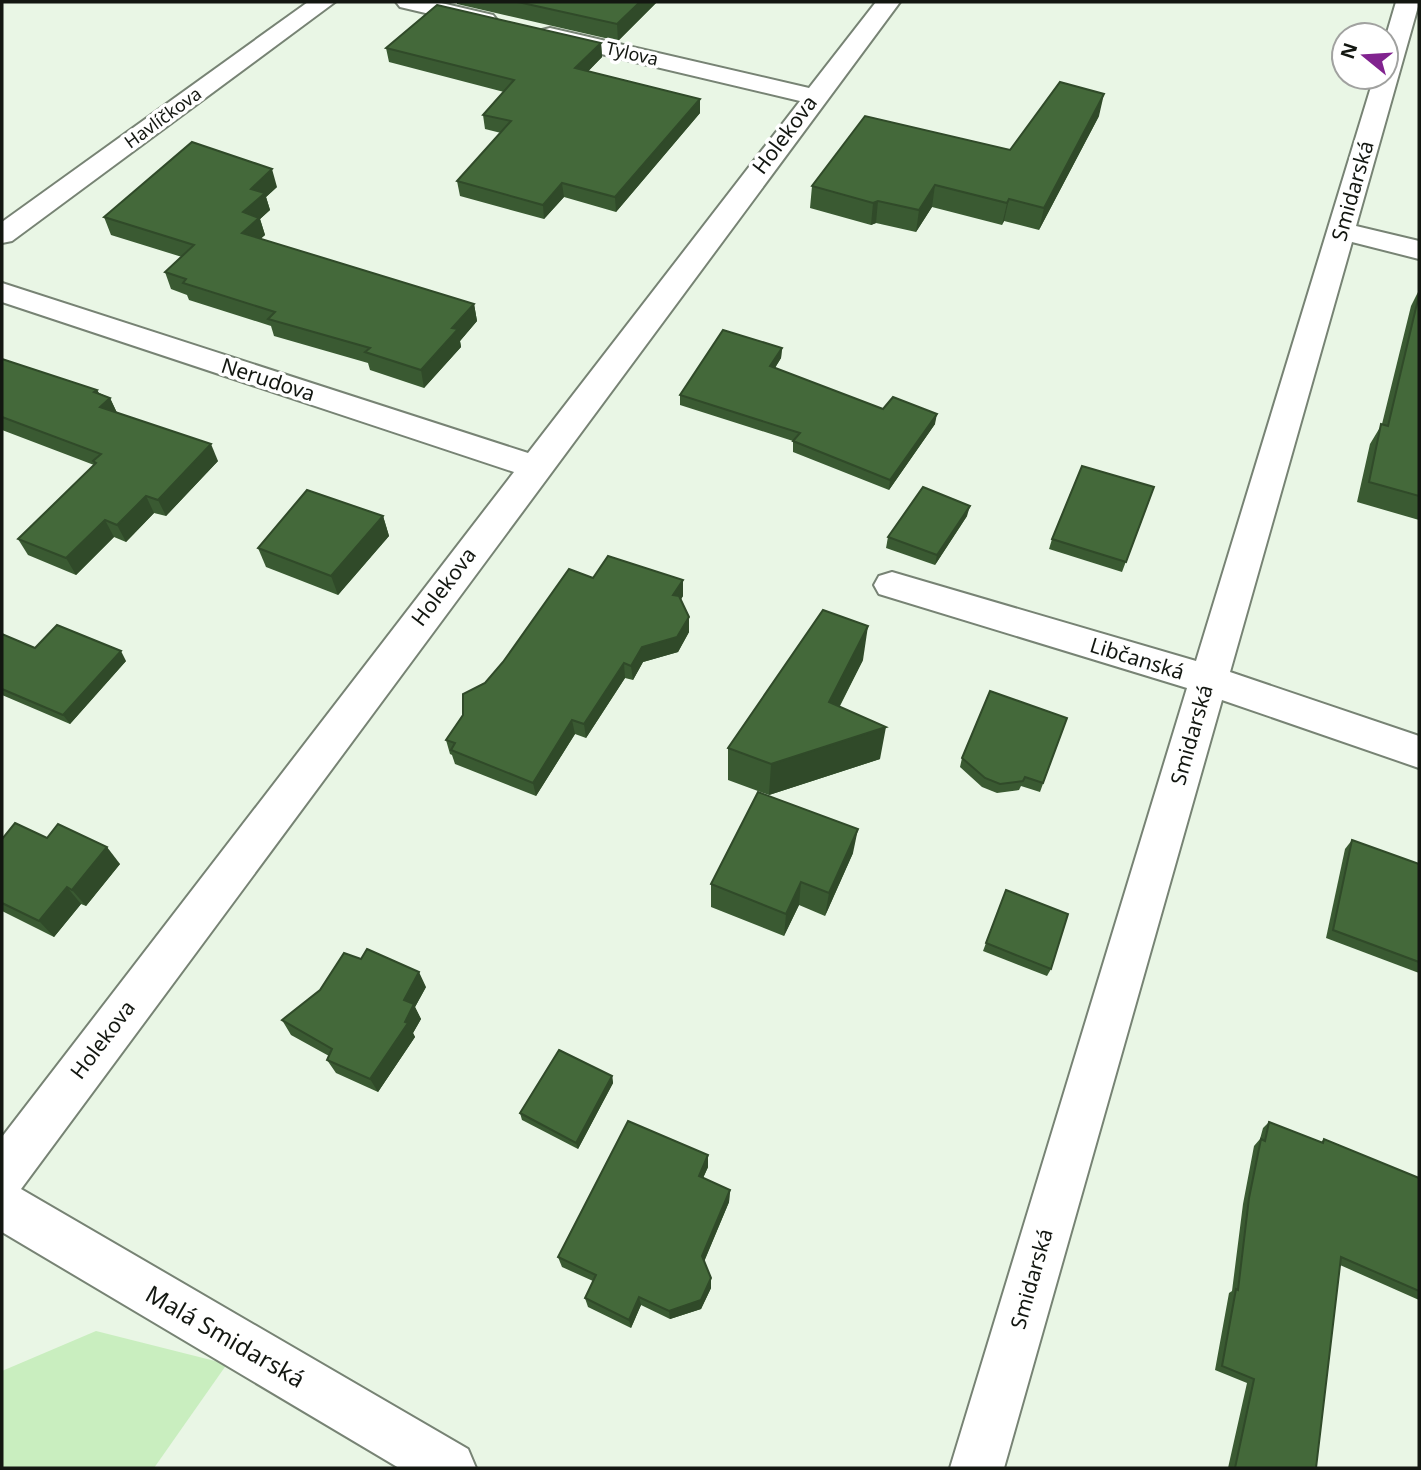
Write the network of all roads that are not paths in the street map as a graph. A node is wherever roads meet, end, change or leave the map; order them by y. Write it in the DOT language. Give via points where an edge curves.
graph roads {
  1 [pos="323,2"];
  2 [pos="408,2"];
  3 [pos="888,2"];
  4 [pos="1408,2"];
  5 [pos="503,24"];
  6 [pos="530,30"];
  7 [pos="814,97"];
  8 [pos="1342,231"];
  9 [pos="2,234"];
  10 [pos="1419,250"];
  11 [pos="2,292"];
  12 [pos="534,467"];
  13 [pos="892,585"];
  14 [pos="1209,680"];
  15 [pos="1419,752"];
  16 [pos="2,1175"];
  17 [pos="2,1205"];
  18 [pos="449,1468"];
  19 [pos="977,1468"];
  1 -- 9 [label="street, Havlíčkova"];
  2 -- 5 [label="street"];
  3 -- 7 [label="street, Holekova"];
  4 -- 8 [label="street, Smidarská"];
  6 -- 7 [label="street, Tylova"];
  7 -- 12 [label="street, Holekova"];
  8 -- 10 [label="street"];
  8 -- 14 [label="street, Smidarská"];
  11 -- 12 [label="street, Nerudova"];
  12 -- 16 [label="street, Holekova"];
  13 -- 14 [label="street, Libčanská"];
  14 -- 15 [label="street, Libčanská"];
  14 -- 19 [label="street, Smidarská"];
  17 -- 18 [label="street, Malá Smidarská"];
}
